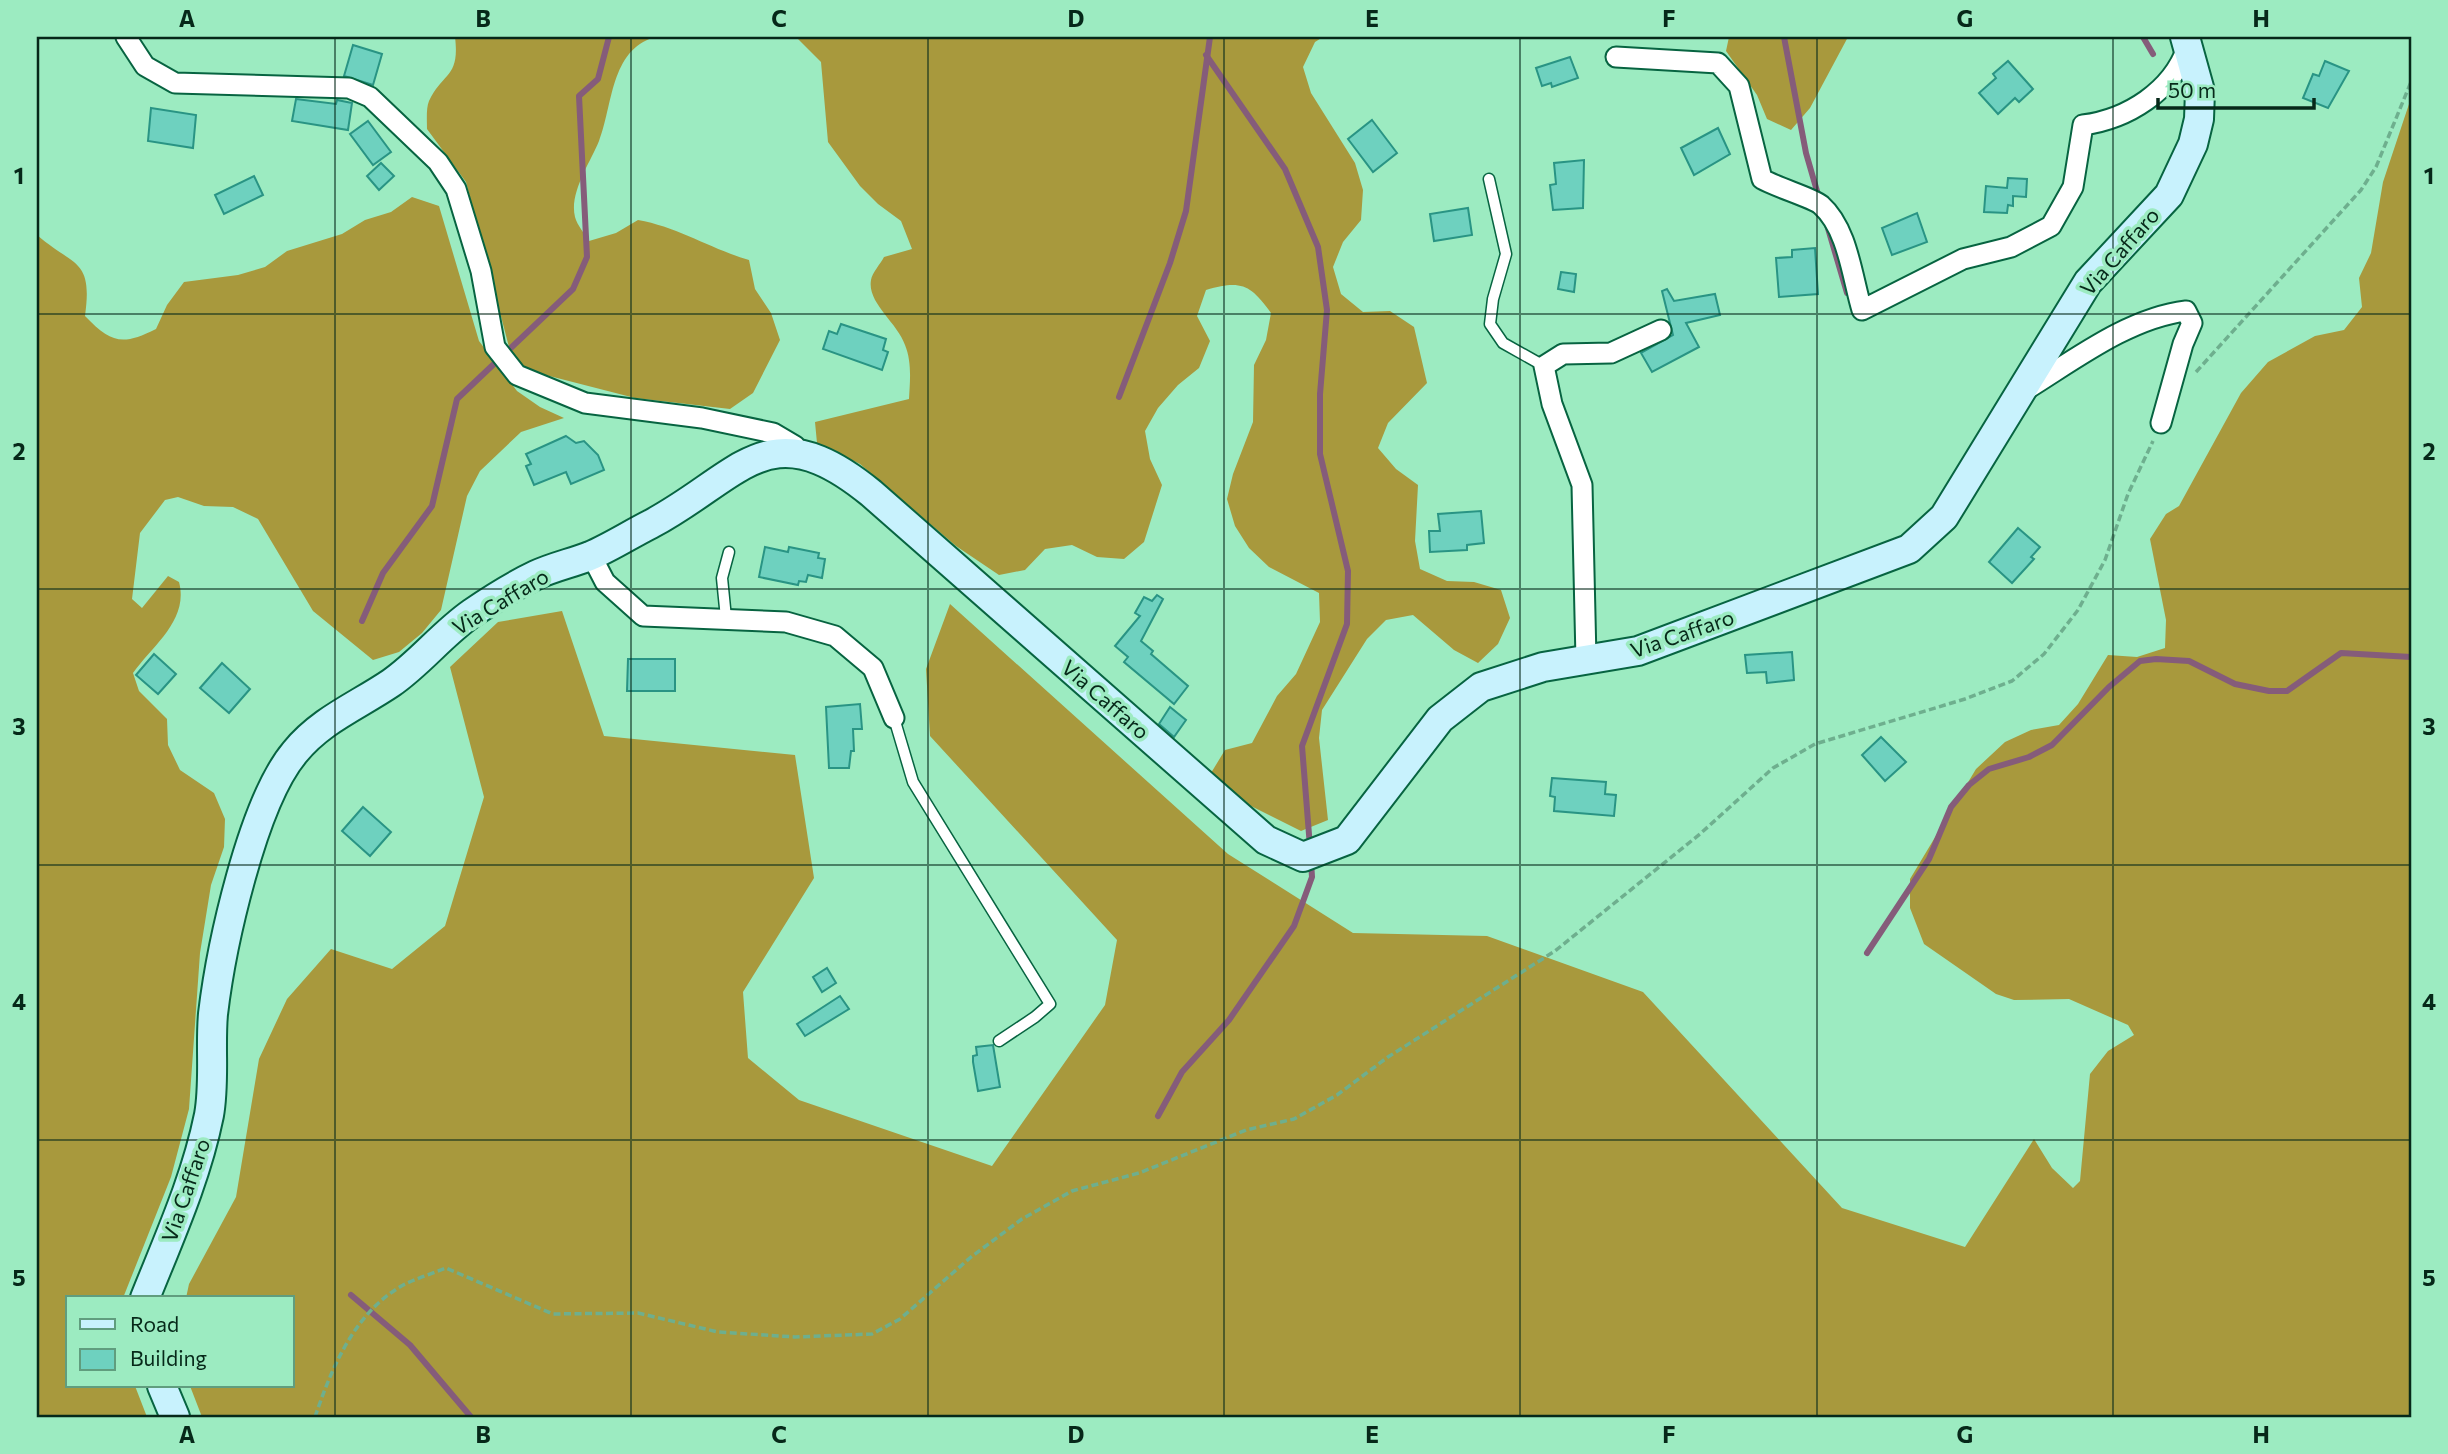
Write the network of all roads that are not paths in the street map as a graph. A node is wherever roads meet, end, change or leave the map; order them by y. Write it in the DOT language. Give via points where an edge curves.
graph roads {
  1 [pos="126,37"];
  2 [pos="2186,42"];
  3 [pos="1616,57"];
  4 [pos="1489,179"];
  5 [pos="1661,330"];
  6 [pos="1544,366"];
  7 [pos="2020,393"];
  8 [pos="2161,423"];
  9 [pos="802,456"];
  10 [pos="729,552"];
  11 [pos="591,555"];
  12 [pos="726,618"];
  13 [pos="1586,660"];
  14 [pos="894,718"];
  15 [pos="999,1041"];
  16 [pos="146,1296"];
  17 [pos="163,1388"];
  18 [pos="175,1417"];
  1 -- 9 [label="street" via="145,66 175,83 349,88 370,97 438,162 456,188 481,271 495,347 517,375 585,403 702,418 772,433 795,446"];
  2 -- 3 [label="street" via="2180,66 2163,89 2107,122 2083,125 2073,187 2051,226 2011,247 1963,259 1862,310 1839,228 1820,203 1762,179 1739,86 1718,63"];
  2 -- 7 [label="street, Via Caffaro" via="2200,91 2199,119 2182,169 2169,195 2088,282"];
  4 -- 6 [label="lane" via="1506,254 1490,324 1503,343"];
  5 -- 6 [label="street" via="1618,351 1563,354"];
  6 -- 13 [label="street" via="1552,404 1582,485"];
  7 -- 8 [label="street" via="2109,340 2168,313 2186,311 2192,323"];
  7 -- 13 [label="street, Via Caffaro" via="1944,517 1909,549 1637,651"];
  9 -- 11 [label="street, Via Caffaro" via="785,452 761,456 732,469 665,516"];
  9 -- 13 [label="street, Via Caffaro" via="843,470 1266,840 1303,857 1347,840 1440,719 1481,687 1543,667"];
  10 -- 12 [label="lane" via="722,578"];
  11 -- 12 [label="street" via="605,582 643,616"];
  11 -- 16 [label="street, Via Caffaro" via="537,574 472,613 408,671 318,726 282,772 246,863 223,950 213,1017 210,1110 198,1165"];
  12 -- 14 [label="street" via="786,622 835,636 873,668"];
  14 -- 15 [label="lane" via="912,782 1050,1004"];
  17 -- 18 [label="street"];
}
